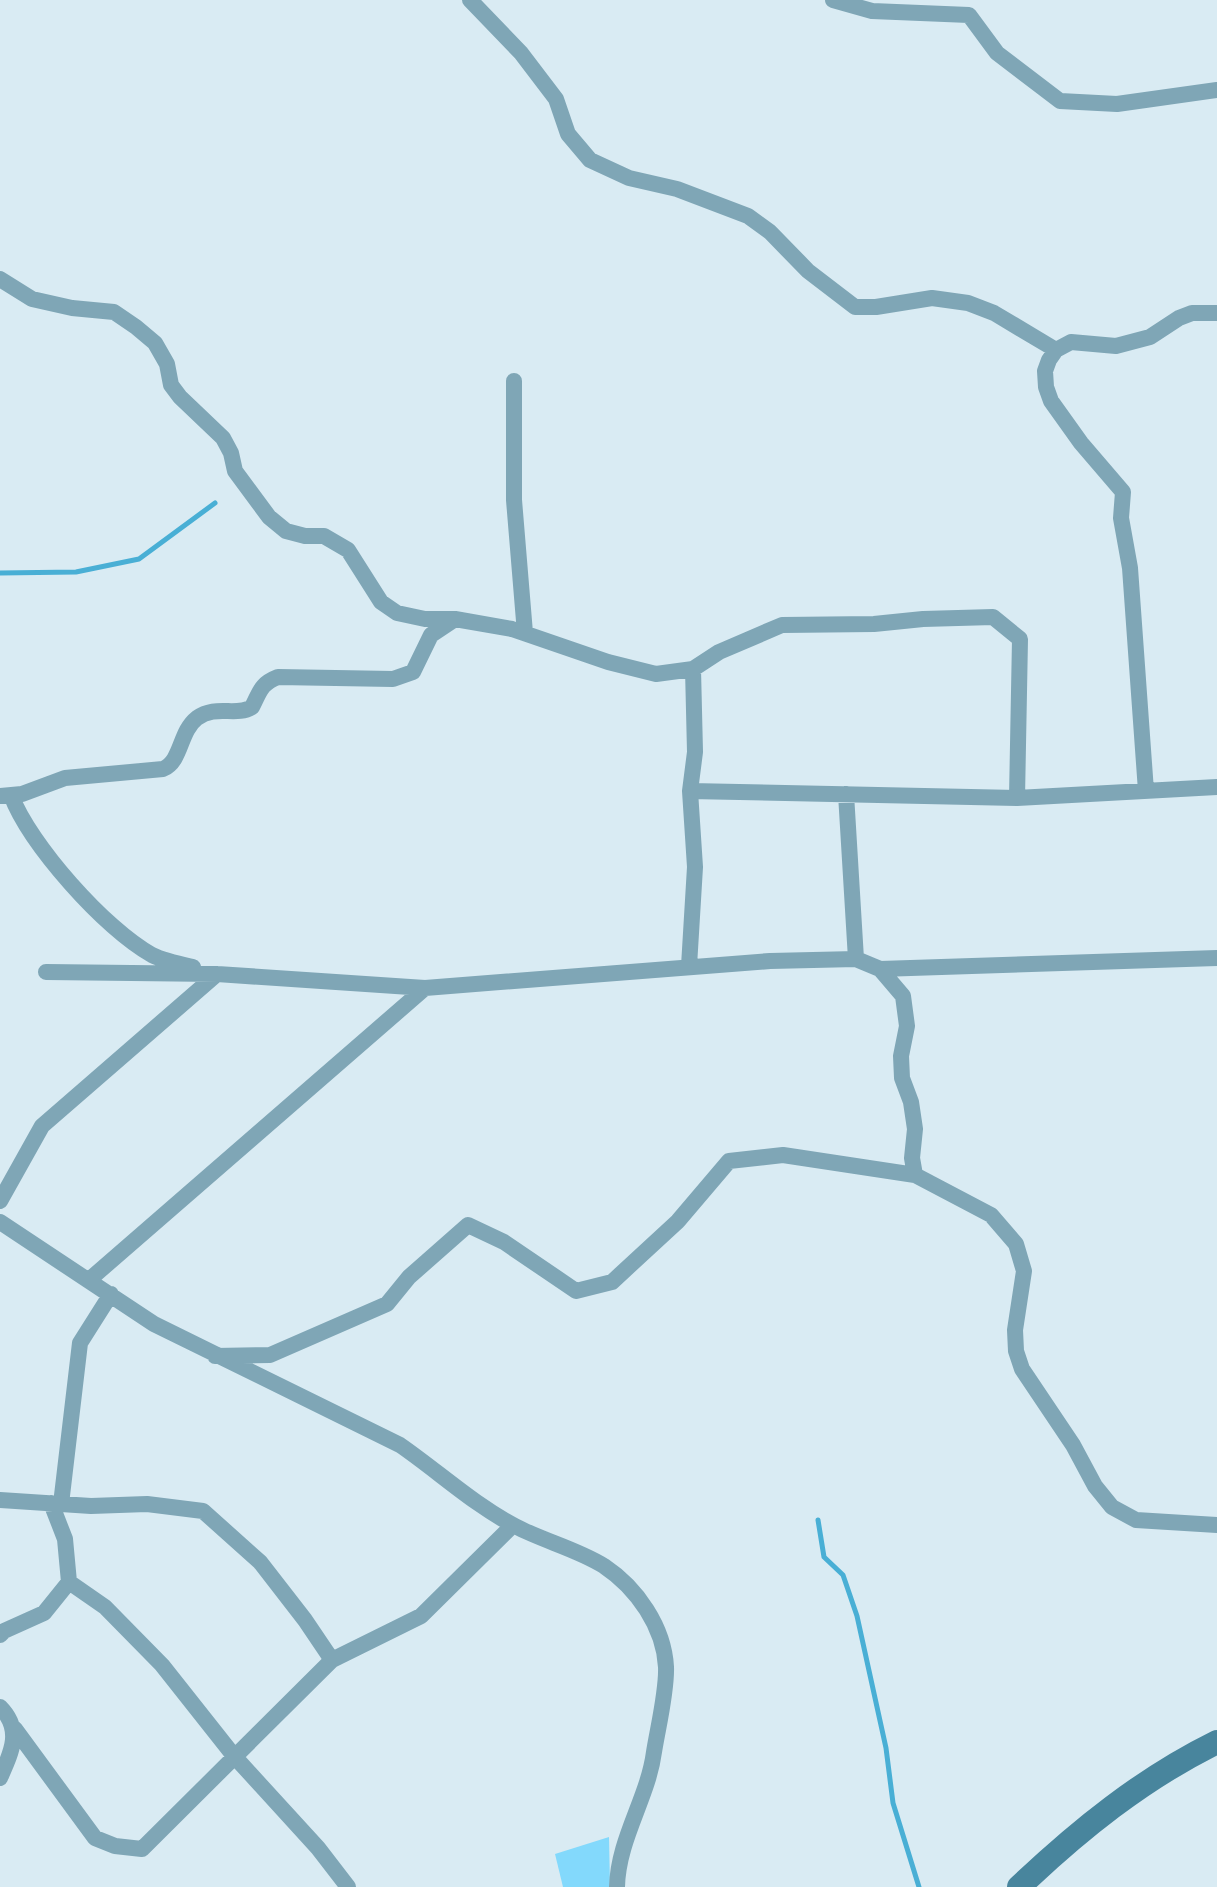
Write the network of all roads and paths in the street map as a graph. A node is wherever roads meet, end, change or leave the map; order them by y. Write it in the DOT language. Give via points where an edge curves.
graph roads {
  1 [pos="470,0"];
  2 [pos="833,0"];
  3 [pos="1217,90"];
  4 [pos="0,279"];
  5 [pos="1217,313"];
  6 [pos="1056,350"];
  7 [pos="514,381"];
  8 [pos="455,619"];
  9 [pos="525,633"];
  10 [pos="693,669"];
  11 [pos="1217,787"];
  12 [pos="690,791"];
  13 [pos="1146,791"];
  14 [pos="846,794"];
  15 [pos="5,796"];
  16 [pos="1017,798"];
  17 [pos="1217,958"];
  18 [pos="856,959"];
  19 [pos="689,966"];
  20 [pos="880,969"];
  21 [pos="46,972"];
  22 [pos="217,974"];
  23 [pos="425,988"];
  24 [pos="915,1175"];
  25 [pos="0,1201"];
  26 [pos="0,1222"];
  27 [pos="89,1280"];
  28 [pos="111,1294"];
  29 [pos="215,1356"];
  30 [pos="0,1500"];
  31 [pos="56,1504"];
  32 [pos="513,1525"];
  33 [pos="1217,1525"];
  34 [pos="69,1582"];
  35 [pos="1,1633"];
  36 [pos="332,1660"];
  37 [pos="0,1707"];
  38 [pos="15,1729"];
  39 [pos="1217,1742"];
  40 [pos="234,1756"];
  41 [pos="0,1778"];
  42 [pos="348,1887"];
  43 [pos="617,1887"];
  44 [pos="1019,1887"];
  1 -- 6 [label="street" via="556,99 568,134 590,160 748,216 855,307 932,298 968,303"];
  2 -- 3 [label="street" via="872,11 969,15 997,53 1060,101 1117,104"];
  4 -- 8 [label="street" via="32,299 114,312 136,327 155,343 180,397 223,438 235,471 269,517 286,531 336,541 356,560 381,602 397,613"];
  5 -- 6 [label="street" via="1192,313 1150,337 1116,346 1071,342"];
  6 -- 13 [label="street" via="1045,371 1051,401 1123,492"];
  7 -- 9 [label="street" via="514,500"];
  8 -- 9 [label="street"];
  8 -- 15 [label="street" via="431,635 413,672 393,679 278,677 256,692 252,707 216,710 195,720 170,766 65,778"];
  9 -- 10 [label="street" via="656,674"];
  10 -- 12 [label="street" via="695,752"];
  10 -- 16 [label="street" via="782,625 993,617 1020,639"];
  11 -- 13 [label="street"];
  12 -- 14 [label="street"];
  12 -- 19 [label="street" via="695,867"];
  13 -- 16 [label="street"];
  14 -- 16 [label="street"];
  14 -- 18 [label="street"];
  15 -- 22 [label="street" via="80,894 134,944 154,956"];
  17 -- 20 [label="street"];
  18 -- 19 [label="street"];
  18 -- 20 [label="street"];
  19 -- 23 [label="street"];
  20 -- 24 [label="street" via="903,996 907,1026 902,1078 915,1129"];
  21 -- 22 [label="street"];
  22 -- 23 [label="street"];
  22 -- 25 [label="street" via="42,1126"];
  23 -- 27 [label="street"];
  24 -- 29 [label="street" via="783,1155 729,1161 678,1221 612,1282 576,1291 504,1242 468,1225 387,1304 270,1355"];
  24 -- 33 [label="street" via="991,1215 1016,1244 1024,1271 1015,1330 1022,1369 1112,1507 1136,1520"];
  26 -- 27 [label="street"];
  27 -- 28 [label="street"];
  28 -- 29 [label="street"];
  28 -- 31 [label="street" via="80,1343"];
  29 -- 32 [label="street" via="400,1445"];
  30 -- 31 [label="street"];
  31 -- 34 [label="street"];
  31 -- 36 [label="street" via="147,1504 203,1511 260,1562"];
  32 -- 36 [label="street" via="421,1616"];
  32 -- 43 [label="street" via="604,1566 637,1595 656,1626 666,1667 653,1763 629,1827"];
  34 -- 35 [label="street" via="44,1613"];
  34 -- 40 [label="street" via="105,1607 162,1665"];
  36 -- 40 [label="street"];
  37 -- 38 [label="street"];
  38 -- 40 [label="street" via="95,1838 115,1846 142,1849"];
  38 -- 41 [label="street"];
  39 -- 44 [label="street" via="1129,1794 1070,1838"];
  40 -- 42 [label="street"];
}
